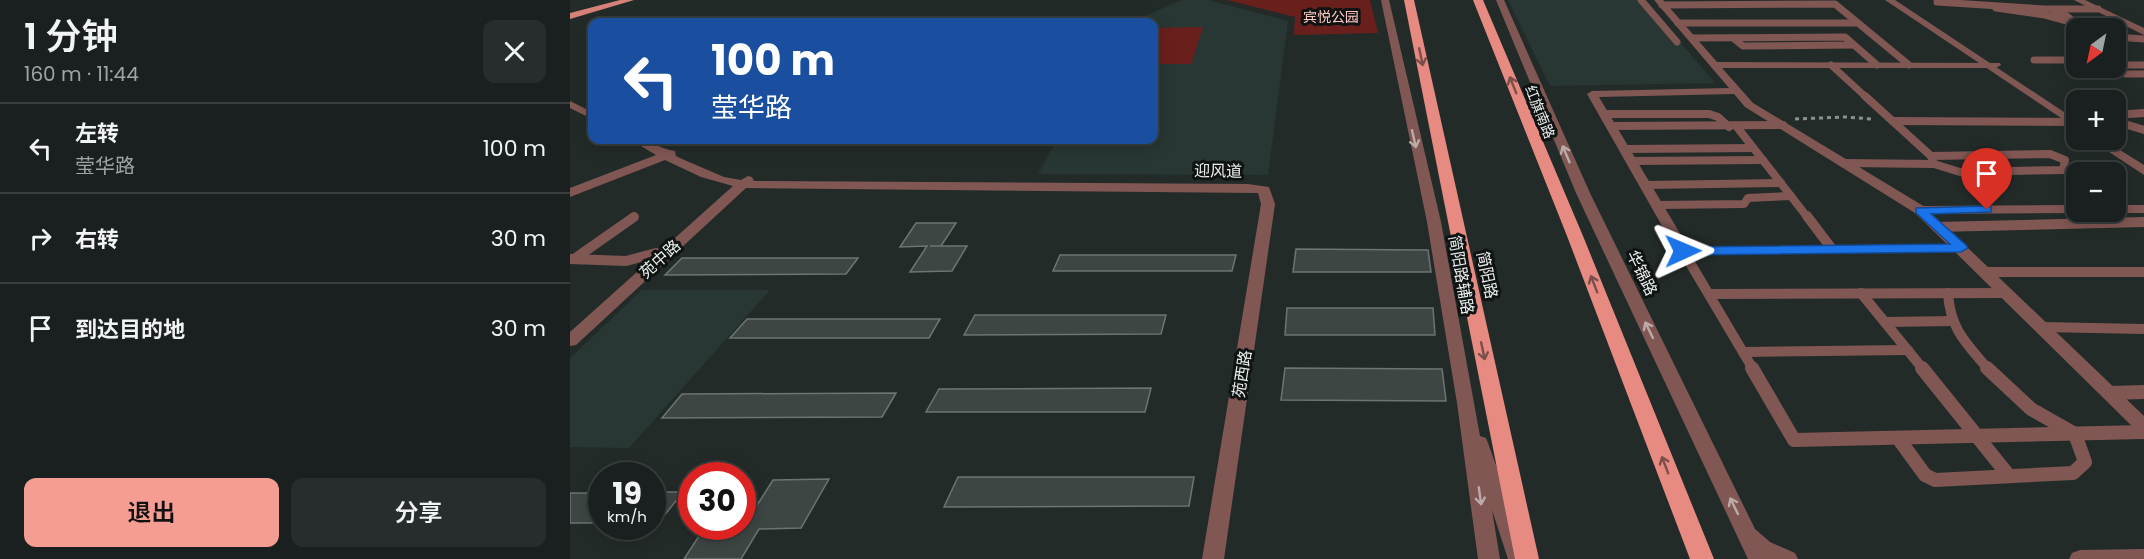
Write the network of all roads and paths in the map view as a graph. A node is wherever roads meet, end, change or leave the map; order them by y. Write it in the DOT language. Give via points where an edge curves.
graph roads {
  1 [pos="594,0"];
  2 [pos="630,0"];
  3 [pos="1385,0"];
  4 [pos="1409,0"];
  5 [pos="1478,0"];
  6 [pos="1500,0"];
  7 [pos="1889,0"];
  8 [pos="1897,0"];
  9 [pos="2078,0"];
  10 [pos="1641,1"];
  11 [pos="1660,2"];
  12 [pos="1937,2"];
  13 [pos="1804,4"];
  14 [pos="1987,5"];
  15 [pos="570,6"];
  16 [pos="2049,9"];
  17 [pos="2098,9"];
  18 [pos="1812,10"];
  19 [pos="570,16"];
  20 [pos="1820,16"];
  21 [pos="2071,18"];
  22 [pos="1678,23"];
  23 [pos="1827,23"];
  24 [pos="1856,23"];
  25 [pos="2066,23"];
  26 [pos="2144,32"];
  27 [pos="1863,36"];
  28 [pos="1872,36"];
  29 [pos="1845,37"];
  30 [pos="1692,38"];
  31 [pos="1733,38"];
  32 [pos="2126,38"];
  33 [pos="2144,39"];
  34 [pos="1853,41"];
  35 [pos="1677,42"];
  36 [pos="2034,60"];
  37 [pos="2066,60"];
  38 [pos="1716,65"];
  39 [pos="1831,65"];
  40 [pos="1877,65"];
  41 [pos="1909,65"];
  42 [pos="1992,65"];
  43 [pos="2144,65"];
  44 [pos="2126,66"];
  45 [pos="2126,74"];
  46 [pos="2144,74"];
  47 [pos="1737,91"];
  48 [pos="570,93"];
  49 [pos="588,103"];
  50 [pos="570,104"];
  51 [pos="2126,112"];
  52 [pos="2144,112"];
  53 [pos="588,114"];
  54 [pos="1604,114"];
  55 [pos="2066,116"];
  56 [pos="1893,121"];
  57 [pos="2066,122"];
  58 [pos="1780,123"];
  59 [pos="2126,125"];
  60 [pos="1611,126"];
  61 [pos="1733,127"];
  62 [pos="2144,130"];
  63 [pos="649,144"];
  64 [pos="1753,148"];
  65 [pos="665,149"];
  66 [pos="2112,150"];
  67 [pos="2122,150"];
  68 [pos="1628,155"];
  69 [pos="1763,160"];
  70 [pos="1933,160"];
  71 [pos="1844,163"];
  72 [pos="2144,164"];
  73 [pos="2144,171"];
  74 [pos="705,174"];
  75 [pos="743,181"];
  76 [pos="1781,183"];
  77 [pos="1645,185"];
  78 [pos="570,186"];
  79 [pos="1264,190"];
  80 [pos="570,193"];
  81 [pos="1791,196"];
  82 [pos="712,203"];
  83 [pos="1657,205"];
  84 [pos="2066,209"];
  85 [pos="2126,209"];
  86 [pos="2144,209"];
  87 [pos="1920,210"];
  88 [pos="634,217"];
  89 [pos="2144,222"];
  90 [pos="1936,227"];
  91 [pos="1961,248"];
  92 [pos="1832,249"];
  93 [pos="1683,251"];
  94 [pos="572,259"];
  95 [pos="635,269"];
  96 [pos="1986,272"];
  97 [pos="2144,272"];
  98 [pos="2007,292"];
  99 [pos="1861,293"];
  100 [pos="1948,293"];
  101 [pos="1709,294"];
  102 [pos="1953,321"];
  103 [pos="1885,322"];
  104 [pos="2042,327"];
  105 [pos="2144,329"];
  106 [pos="570,331"];
  107 [pos="570,341"];
  108 [pos="1908,350"];
  109 [pos="1743,352"];
  110 [pos="2144,392"];
  111 [pos="2109,393"];
  112 [pos="1466,403"];
  113 [pos="2144,427"];
  114 [pos="2144,432"];
  115 [pos="2075,434"];
  116 [pos="1978,436"];
  117 [pos="1898,438"];
  118 [pos="2009,476"];
  119 [pos="1748,534"];
  120 [pos="2144,558"];
  121 [pos="1213,559"];
  122 [pos="1489,559"];
  123 [pos="1519,559"];
  124 [pos="1527,559"];
  125 [pos="1702,559"];
  126 [pos="1759,559"];
  127 [pos="1787,559"];
  128 [pos="2080,559"];
  1 -- 15 [label="main road"];
  2 -- 19 [label="main road"];
  3 -- 112 [label="street, 简阳路辅路, one-way" via="1434,222"];
  4 -- 124 [label="highway, 简阳路, one-way"];
  125 -- 5 [label="highway, 红旗南路, one-way"];
  119 -- 6 [label="street, 华锦路, one-way" via="1583,193"];
  7 -- 42 [label="street"];
  8 -- 42 [label="street"];
  9 -- 17 [label="street"];
  10 -- 11 [label="lane"];
  10 -- 35 [label="lane"];
  11 -- 13 [label="lane"];
  11 -- 22 [label="street"];
  12 -- 14 [label="lane"];
  13 -- 18 [label="lane"];
  13 -- 24 [label="lane" via="1835,4"];
  14 -- 16 [label="lane"];
  14 -- 25 [label="lane" via="2013,14 2045,15"];
  16 -- 17 [label="lane"];
  16 -- 21 [label="lane"];
  17 -- 26 [label="street"];
  20 -- 23 [label="lane"];
  22 -- 23 [label="lane"];
  22 -- 30 [label="street"];
  23 -- 24 [label="lane"];
  23 -- 29 [label="lane"];
  24 -- 28 [label="lane"];
  27 -- 28 [label="lane"];
  28 -- 41 [label="lane"];
  29 -- 31 [label="lane"];
  29 -- 34 [label="lane"];
  30 -- 31 [label="lane"];
  30 -- 38 [label="street"];
  31 -- 34 [label="lane" via="1743,46"];
  32 -- 33 [label="lane"];
  34 -- 40 [label="lane"];
  36 -- 37 [label="lane"];
  38 -- 39 [label="street"];
  38 -- 47 [label="street"];
  39 -- 40 [label="street"];
  39 -- 56 [label="lane"];
  40 -- 41 [label="street"];
  41 -- 42 [label="street"];
  42 -- 55 [label="street"];
  43 -- 44 [label="lane"];
  45 -- 46 [label="lane"];
  47 -- 54 [label="street" via="1592,94"];
  47 -- 58 [label="street" via="1749,105"];
  48 -- 49 [label="street"];
  50 -- 53 [label="street"];
  51 -- 52 [label="lane"];
  54 -- 60 [label="street"];
  54 -- 61 [label="lane" via="1709,114"];
  56 -- 57 [label="lane"];
  56 -- 58 [label="path" via="1804,117"];
  56 -- 70 [label="lane"];
  58 -- 61 [label="lane"];
  58 -- 71 [label="street"];
  59 -- 62 [label="lane"];
  60 -- 61 [label="lane"];
  60 -- 68 [label="street"];
  61 -- 64 [label="lane"];
  63 -- 65 [label="street, 迎风道"];
  64 -- 68 [label="lane"];
  64 -- 69 [label="lane"];
  65 -- 74 [label="street, 迎风道"];
  65 -- 75 [label="street, 迎风道"];
  65 -- 78 [label="street"];
  65 -- 80 [label="street" via="634,169"];
  66 -- 73 [label="street"];
  67 -- 72 [label="street"];
  68 -- 69 [label="lane"];
  68 -- 77 [label="street"];
  69 -- 76 [label="lane"];
  70 -- 70 [label="lane" via="2050,153 2065,160 2066,165 2063,170 1960,172"];
  70 -- 71 [label="lane"];
  71 -- 87 [label="street"];
  74 -- 75 [label="street, 迎风道"];
  74 -- 82 [label="street" via="714,184"];
  75 -- 79 [label="street, 迎风道"];
  75 -- 82 [label="street, 苑中路"];
  75 -- 95 [label="street, 苑中路"];
  76 -- 77 [label="lane"];
  76 -- 81 [label="lane"];
  77 -- 83 [label="street"];
  79 -- 121 [label="street, 苑西路" via="1268,204"];
  81 -- 83 [label="lane" via="1748,198 1744,204"];
  81 -- 92 [label="lane"];
  82 -- 95 [label="street, 苑中路"];
  83 -- 93 [label="street"];
  84 -- 87 [label="lane"];
  85 -- 86 [label="lane"];
  87 -- 90 [label="street"];
  88 -- 94 [label="lane"];
  89 -- 90 [label="lane"];
  90 -- 91 [label="street"];
  91 -- 92 [label="street"];
  91 -- 96 [label="street"];
  92 -- 93 [label="street"];
  93 -- 101 [label="lane"];
  94 -- 95 [label="lane"];
  95 -- 106 [label="street, 苑中路"];
  95 -- 107 [label="street, 苑中路"];
  96 -- 97 [label="lane"];
  96 -- 98 [label="street"];
  98 -- 100 [label="lane"];
  98 -- 104 [label="street"];
  99 -- 100 [label="lane"];
  99 -- 101 [label="lane"];
  99 -- 103 [label="lane"];
  100 -- 102 [label="lane"];
  101 -- 109 [label="lane"];
  102 -- 103 [label="lane"];
  102 -- 115 [label="lane" via="1958,334 1990,372 2031,409"];
  103 -- 108 [label="lane"];
  104 -- 105 [label="lane"];
  104 -- 111 [label="street"];
  108 -- 109 [label="lane"];
  108 -- 116 [label="lane"];
  109 -- 117 [label="lane" via="1794,440"];
  110 -- 111 [label="lane"];
  111 -- 113 [label="street"];
  112 -- 122 [label="street, 简阳路辅路, one-way"];
  112 -- 123 [label="street"];
  114 -- 115 [label="lane"];
  115 -- 116 [label="lane"];
  115 -- 118 [label="lane" via="2085,462 2073,472"];
  116 -- 117 [label="lane"];
  116 -- 118 [label="lane"];
  117 -- 118 [label="lane" via="1925,475 1935,480"];
  119 -- 126 [label="street, 华锦路"];
  119 -- 127 [label="street" via="1763,548"];
  120 -- 128 [label="street"];
}
